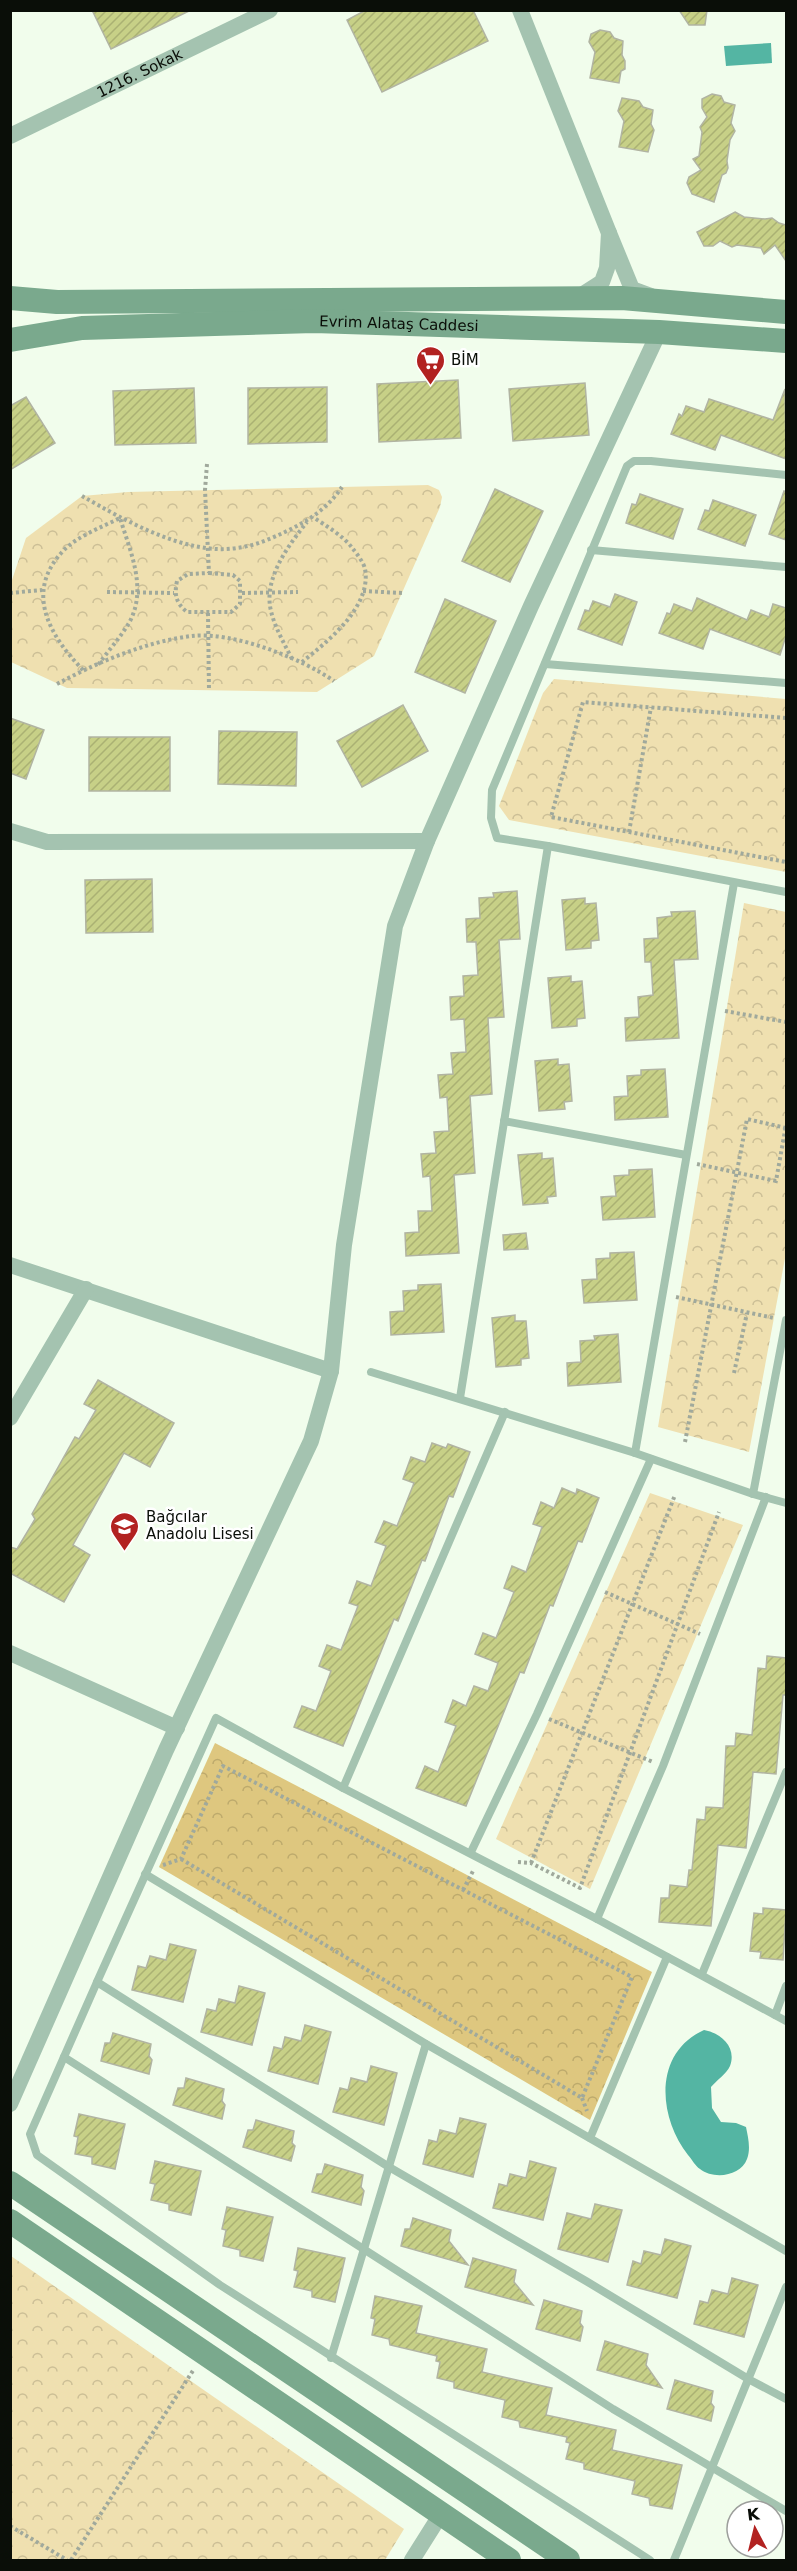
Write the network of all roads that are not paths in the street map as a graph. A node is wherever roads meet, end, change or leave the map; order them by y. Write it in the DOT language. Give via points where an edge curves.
graph roads {
  1 [pos="270,10"];
  2 [pos="520,10"];
  3 [pos="10,136"];
  4 [pos="609,233"];
  5 [pos="10,298"];
  6 [pos="578,298"];
  7 [pos="666,302"];
  8 [pos="786,312"];
  9 [pos="659,332"];
  10 [pos="10,340"];
  11 [pos="786,341"];
  12 [pos="786,475"];
  13 [pos="591,550"];
  14 [pos="786,567"];
  15 [pos="545,663"];
  16 [pos="786,683"];
  17 [pos="10,831"];
  18 [pos="427,841"];
  19 [pos="548,846"];
  20 [pos="734,883"];
  21 [pos="786,892"];
  22 [pos="504,1121"];
  23 [pos="686,1158"];
  24 [pos="10,1265"];
  25 [pos="86,1289"];
  26 [pos="786,1320"];
  27 [pos="331,1371"];
  28 [pos="371,1372"];
  29 [pos="460,1398"];
  30 [pos="506,1412"];
  31 [pos="10,1418"];
  32 [pos="635,1453"];
  33 [pos="651,1459"];
  34 [pos="753,1494"];
  35 [pos="766,1497"];
  36 [pos="786,1503"];
  37 [pos="10,1653"];
  38 [pos="177,1728"];
  39 [pos="786,1772"];
  40 [pos="343,1788"];
  41 [pos="471,1852"];
  42 [pos="145,1874"];
  43 [pos="597,1919"];
  44 [pos="667,1958"];
  45 [pos="702,1974"];
  46 [pos="97,1982"];
  47 [pos="786,1986"];
  48 [pos="775,2015"];
  49 [pos="786,2021"];
  50 [pos="426,2044"];
  51 [pos="64,2057"];
  52 [pos="10,2104"];
  53 [pos="590,2138"];
  54 [pos="389,2167"];
  55 [pos="10,2183"];
  56 [pos="10,2221"];
  57 [pos="364,2248"];
  58 [pos="786,2251"];
  59 [pos="786,2287"];
  60 [pos="331,2358"];
  61 [pos="750,2380"];
  62 [pos="786,2399"];
  63 [pos="714,2466"];
  64 [pos="786,2511"];
  65 [pos="441,2514"];
  66 [pos="412,2560"];
  67 [pos="509,2560"];
  68 [pos="568,2560"];
  69 [pos="650,2560"];
  70 [pos="674,2560"];
  1 -- 3 [label="street, 1216. Sokak"];
  2 -- 4 [label="street"];
  4 -- 6 [label="street" via="602,282"];
  4 -- 7 [label="street" via="632,289"];
  5 -- 6 [label="main road, Evrim Alataş Caddesi" via="57,302"];
  6 -- 7 [label="main road, Evrim Alataş Caddesi"];
  7 -- 8 [label="main road, Evrim Alataş Caddesi"];
  9 -- 10 [label="main road, Evrim Alataş Caddesi" via="314,321 82,328"];
  9 -- 11 [label="main road, Evrim Alataş Caddesi"];
  9 -- 18 [label="street"];
  12 -- 13 [label="lane" via="634,461 627,466"];
  13 -- 14 [label="lane"];
  13 -- 15 [label="lane"];
  15 -- 16 [label="lane"];
  15 -- 19 [label="lane" via="492,790 491,818 497,838"];
  17 -- 18 [label="street" via="47,842"];
  18 -- 27 [label="street" via="395,926 344,1245"];
  19 -- 20 [label="lane"];
  19 -- 22 [label="lane"];
  20 -- 21 [label="lane"];
  20 -- 23 [label="lane"];
  22 -- 23 [label="lane"];
  22 -- 29 [label="lane"];
  23 -- 32 [label="lane"];
  24 -- 25 [label="street"];
  25 -- 27 [label="street"];
  25 -- 31 [label="street"];
  26 -- 34 [label="lane"];
  27 -- 38 [label="street" via="311,1441"];
  28 -- 29 [label="lane"];
  29 -- 30 [label="lane"];
  30 -- 32 [label="lane"];
  30 -- 40 [label="lane"];
  32 -- 33 [label="lane"];
  33 -- 34 [label="lane"];
  33 -- 41 [label="lane"];
  34 -- 35 [label="lane"];
  35 -- 36 [label="lane"];
  35 -- 43 [label="lane" via="663,1766"];
  37 -- 38 [label="street"];
  38 -- 52 [label="street"];
  39 -- 45 [label="lane"];
  40 -- 41 [label="lane"];
  40 -- 42 [label="lane" via="216,1718"];
  41 -- 43 [label="lane"];
  42 -- 46 [label="lane"];
  42 -- 50 [label="lane"];
  43 -- 44 [label="lane"];
  44 -- 45 [label="lane"];
  44 -- 53 [label="lane"];
  45 -- 48 [label="lane"];
  46 -- 51 [label="lane"];
  46 -- 54 [label="lane"];
  47 -- 48 [label="lane"];
  48 -- 49 [label="lane"];
  50 -- 53 [label="lane"];
  50 -- 54 [label="lane"];
  51 -- 57 [label="lane"];
  51 -- 60 [label="lane" via="30,2134 37,2156"];
  53 -- 58 [label="lane"];
  54 -- 57 [label="lane"];
  54 -- 61 [label="lane"];
  55 -- 68 [label="main road"];
  56 -- 65 [label="main road"];
  57 -- 60 [label="lane"];
  57 -- 63 [label="lane" via="613,2409"];
  59 -- 61 [label="lane"];
  60 -- 69 [label="lane"];
  61 -- 62 [label="lane"];
  61 -- 63 [label="lane"];
  63 -- 64 [label="lane"];
  63 -- 70 [label="lane"];
  65 -- 66 [label="street"];
  65 -- 67 [label="main road"];
}
